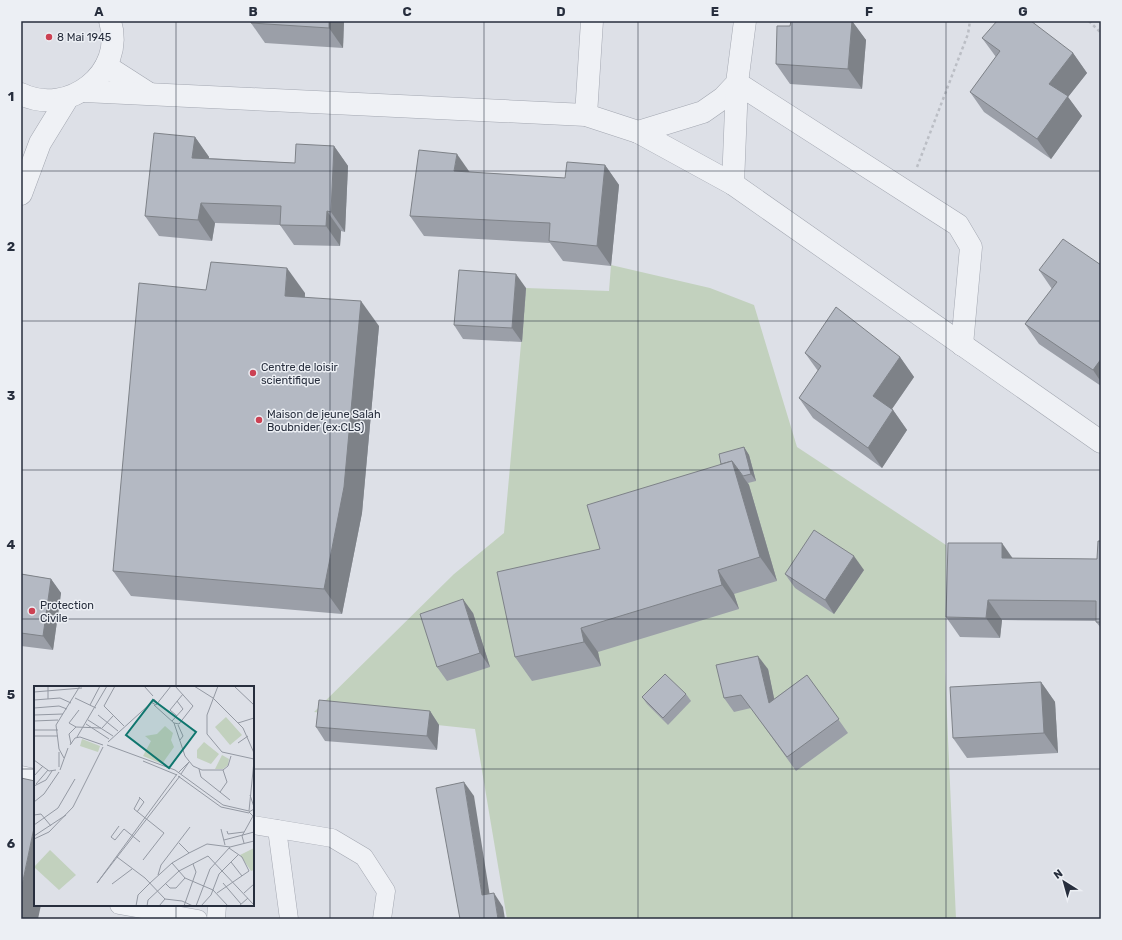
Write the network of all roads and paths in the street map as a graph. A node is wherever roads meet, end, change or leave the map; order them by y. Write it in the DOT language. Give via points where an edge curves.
graph roads {
  1 [pos="110,21"];
  2 [pos="592,21"];
  3 [pos="745,21"];
  4 [pos="970,21"];
  5 [pos="1089,21"];
  6 [pos="1101,33"];
  7 [pos="106,66"];
  8 [pos="737,83"];
  9 [pos="21,94"];
  10 [pos="149,94"];
  11 [pos="76,95"];
  12 [pos="586,115"];
  13 [pos="638,132"];
  14 [pos="733,184"];
  15 [pos="907,193"];
  16 [pos="21,194"];
  17 [pos="962,345"];
  18 [pos="1101,442"];
  19 [pos="21,775"];
  20 [pos="34,778"];
  21 [pos="254,825"];
  22 [pos="277,829"];
  23 [pos="115,906"];
  24 [pos="125,906"];
  25 [pos="216,906"];
  26 [pos="112,919"];
  27 [pos="198,919"];
  28 [pos="216,919"];
  29 [pos="289,919"];
  30 [pos="382,919"];
  1 -- 7 [label="street" via="113,28 112,48"];
  2 -- 12 [label="street"];
  3 -- 8 [label="street"];
  4 -- 15 [label="path" via="968,34"];
  5 -- 6 [label="path"];
  7 -- 10 [label="street"];
  7 -- 11 [label="street" via="97,80"];
  8 -- 13 [label="street" via="723,98 703,112"];
  8 -- 14 [label="street"];
  8 -- 15 [label="street"];
  9 -- 11 [label="street" via="48,101"];
  10 -- 11 [label="street"];
  10 -- 12 [label="street"];
  11 -- 16 [label="street" via="40,143"];
  12 -- 13 [label="street"];
  13 -- 14 [label="street"];
  14 -- 17 [label="street"];
  15 -- 17 [label="street" via="958,225 971,247"];
  17 -- 18 [label="street"];
  19 -- 20 [label="lane"];
  21 -- 22 [label="lane"];
  22 -- 29 [label="lane"];
  22 -- 30 [label="lane" via="332,838 364,857 386,892"];
  23 -- 26 [label="lane"];
  24 -- 27 [label="lane"];
  25 -- 28 [label="lane"];
}
